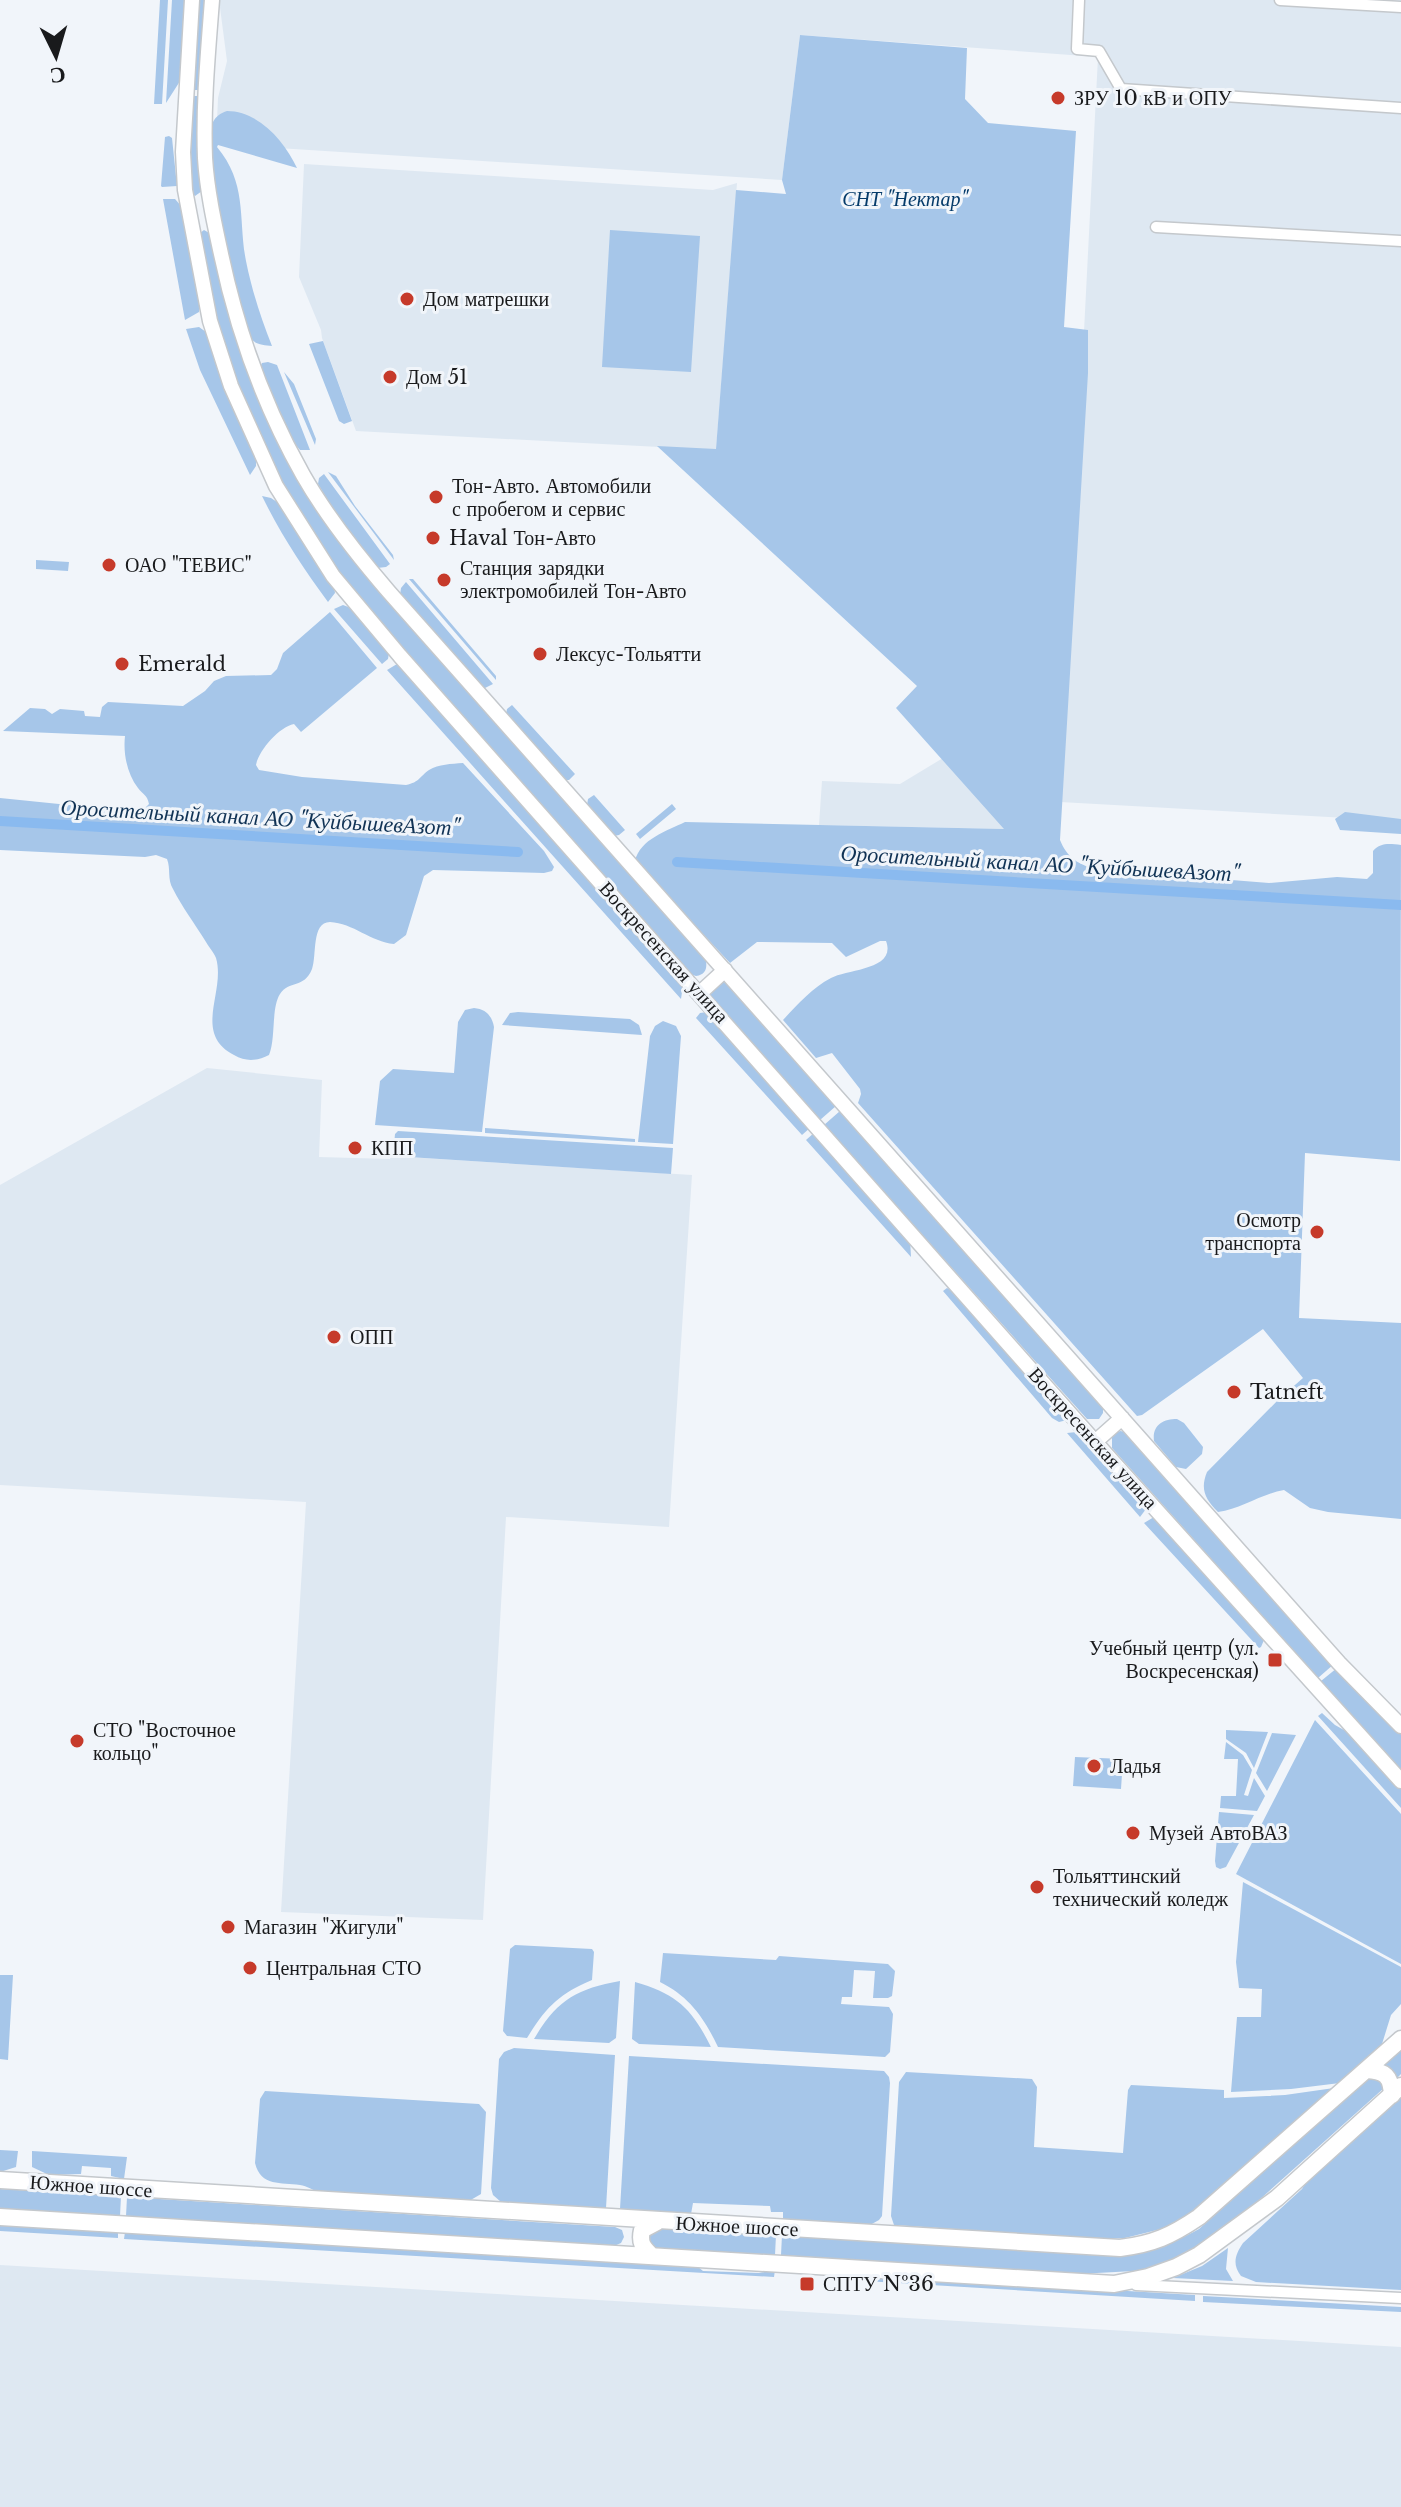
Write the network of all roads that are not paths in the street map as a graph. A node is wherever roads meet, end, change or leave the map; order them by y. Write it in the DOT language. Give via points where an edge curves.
graph roads {
  1 [pos="192,0"];
  2 [pos="212,0"];
  3 [pos="1079,0"];
  4 [pos="1280,0"];
  5 [pos="1401,7"];
  6 [pos="1401,108"];
  7 [pos="208,183"];
  8 [pos="185,190"];
  9 [pos="1156,227"];
  10 [pos="217,235"];
  11 [pos="194,240"];
  12 [pos="1401,241"];
  13 [pos="725,970"];
  14 [pos="700,993"];
  15 [pos="1122,1418"];
  16 [pos="1095,1442"];
  17 [pos="1401,1726"];
  18 [pos="1401,1781"];
  19 [pos="1401,2039"];
  20 [pos="1367,2070"];
  21 [pos="1396,2090"];
  22 [pos="0,2180"];
  23 [pos="0,2217"];
  24 [pos="621,2219"];
  25 [pos="658,2222"];
  26 [pos="621,2255"];
  27 [pos="652,2256"];
  28 [pos="1114,2284"];
  29 [pos="1401,2298"];
  1 -- 8 [label="main road, Воскресенская улица"];
  2 -- 7 [label="main road, Воскресенская улица" via="205,130"];
  3 -- 6 [label="street" via="1077,49 1099,51 1121,89"];
  4 -- 5 [label="street"];
  7 -- 8 [label="main road" via="200,200 191,200"];
  7 -- 10 [label="main road, Воскресенская улица"];
  8 -- 11 [label="main road, Воскресенская улица"];
  9 -- 12 [label="street"];
  10 -- 11 [label="main road" via="202,224"];
  10 -- 13 [label="main road, Воскресенская улица" via="252,363 303,474 329,515 389,592"];
  11 -- 14 [label="main road, Воскресенская улица" via="210,321 231,386 276,486 333,576"];
  13 -- 14 [label="main road"];
  13 -- 15 [label="main road, Воскресенская улица"];
  14 -- 16 [label="main road, Воскресенская улица"];
  15 -- 16 [label="main road"];
  15 -- 17 [label="main road, Воскресенская улица"];
  16 -- 18 [label="main road, Воскресенская улица"];
  19 -- 20 [label="main road, Южное шоссе"];
  20 -- 21 [label="main road" via="1385,2073"];
  20 -- 25 [label="main road, Южное шоссе" via="1199,2217 1146,2245 1093,2248"];
  21 -- 28 [label="main road, Южное шоссе" via="1277,2198 1199,2255 1148,2277"];
  22 -- 24 [label="main road, Южное шоссе"];
  23 -- 26 [label="main road, Южное шоссе"];
  24 -- 25 [label="main road, Южное шоссе"];
  24 -- 26 [label="main road" via="634,2239"];
  25 -- 27 [label="main road" via="642,2230 640,2239"];
  26 -- 27 [label="main road, Южное шоссе"];
  27 -- 28 [label="main road, Южное шоссе"];
  28 -- 29 [label="street"];
}
